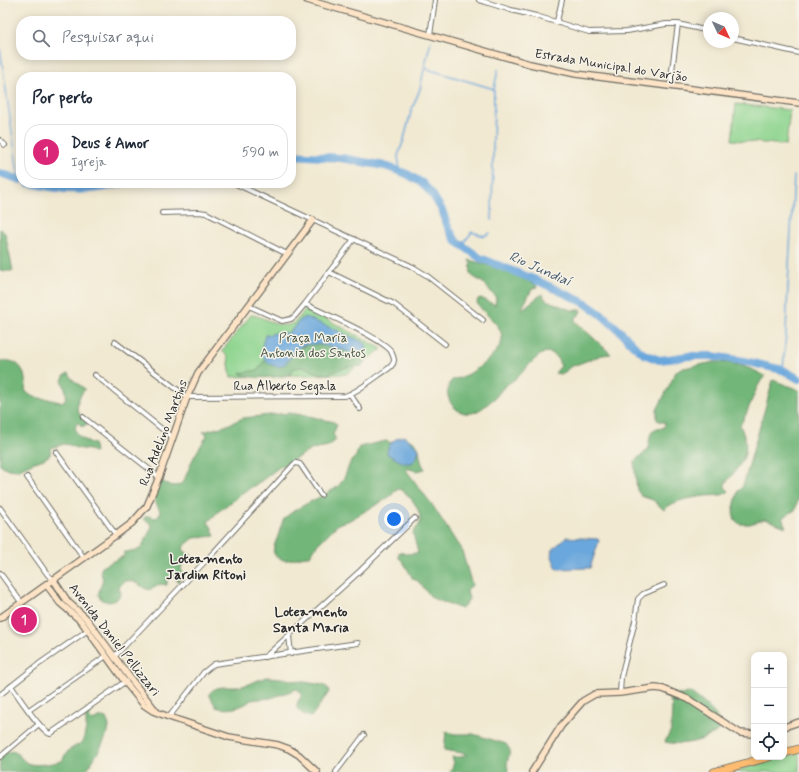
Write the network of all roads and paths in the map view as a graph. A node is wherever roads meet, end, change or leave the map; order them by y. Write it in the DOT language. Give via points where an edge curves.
graph roads {
  1 [pos="307,0"];
  2 [pos="435,0"];
  3 [pos="479,0"];
  4 [pos="562,0"];
  5 [pos="557,22"];
  6 [pos="678,24"];
  7 [pos="703,30"];
  8 [pos="430,36"];
  9 [pos="739,39"];
  10 [pos="799,53"];
  11 [pos="670,86"];
  12 [pos="799,103"];
  13 [pos="0,140"];
  14 [pos="5,145"];
  15 [pos="245,188"];
  16 [pos="162,213"];
  17 [pos="313,220"];
  18 [pos="354,239"];
  19 [pos="287,254"];
  20 [pos="329,272"];
  21 [pos="305,304"];
  22 [pos="249,306"];
  23 [pos="483,320"];
  24 [pos="115,342"];
  25 [pos="445,344"];
  26 [pos="95,375"];
  27 [pos="350,394"];
  28 [pos="187,397"];
  29 [pos="360,409"];
  30 [pos="83,417"];
  31 [pos="173,438"];
  32 [pos="56,452"];
  33 [pos="27,477"];
  34 [pos="159,477"];
  35 [pos="321,495"];
  36 [pos="0,508"];
  37 [pos="415,518"];
  38 [pos="116,536"];
  39 [pos="84,558"];
  40 [pos="0,573"];
  41 [pos="48,575"];
  42 [pos="53,579"];
  43 [pos="46,584"];
  44 [pos="664,585"];
  45 [pos="21,602"];
  46 [pos="0,618"];
  47 [pos="88,630"];
  48 [pos="289,636"];
  49 [pos="358,643"];
  50 [pos="291,654"];
  51 [pos="106,656"];
  52 [pos="114,657"];
  53 [pos="265,657"];
  54 [pos="127,680"];
  55 [pos="11,686"];
  56 [pos="620,693"];
  57 [pos="2,694"];
  58 [pos="29,710"];
  59 [pos="169,717"];
  60 [pos="799,722"];
  61 [pos="39,724"];
  62 [pos="787,726"];
  63 [pos="364,734"];
  64 [pos="751,734"];
  65 [pos="799,749"];
  66 [pos="787,752"];
  67 [pos="0,757"];
  68 [pos="758,760"];
  69 [pos="317,772"];
  70 [pos="336,772"];
  71 [pos="532,772"];
  72 [pos="714,772"];
  1 -- 8 [label="street, Estrada Municipal do Varjão"];
  2 -- 8 [label="street"];
  3 -- 5 [label="street"];
  4 -- 5 [label="street"];
  5 -- 6 [label="street" via="589,32 627,31"];
  6 -- 7 [label="street"];
  6 -- 11 [label="street"];
  8 -- 11 [label="street, Estrada Municipal do Varjão" via="576,74"];
  9 -- 10 [label="street"];
  11 -- 12 [label="street, Estrada Municipal do Varjão"];
  13 -- 14 [label="street"];
  15 -- 17 [label="street"];
  16 -- 19 [label="street" via="206,213"];
  17 -- 18 [label="street"];
  17 -- 19 [label="street, Rua Adelino Martins"];
  18 -- 20 [label="street"];
  18 -- 23 [label="street" via="426,275"];
  19 -- 22 [label="street, Rua Adelino Martins"];
  20 -- 21 [label="street"];
  20 -- 25 [label="street" via="394,304"];
  21 -- 22 [label="street" via="288,321 282,321"];
  21 -- 27 [label="street, Rua Alberto Segala" via="373,338 390,351 393,363"];
  22 -- 28 [label="street, Rua Adelino Martins" via="202,367"];
  24 -- 28 [label="street"];
  26 -- 31 [label="street"];
  27 -- 28 [label="street, Rua Alberto Segala" via="334,397"];
  27 -- 29 [label="street"];
  28 -- 31 [label="street, Rua Adelino Martins"];
  30 -- 34 [label="street"];
  31 -- 34 [label="street, Rua Adelino Martins"];
  32 -- 38 [label="street"];
  33 -- 39 [label="street"];
  34 -- 38 [label="street, Rua Adelino Martins" via="147,506"];
  35 -- 52 [label="street" via="300,464 294,464"];
  36 -- 41 [label="street"];
  37 -- 48 [label="street"];
  38 -- 39 [label="street, Rua Adelino Martins"];
  39 -- 42 [label="street, Rua Adelino Martins"];
  40 -- 45 [label="street"];
  41 -- 42 [label="street"];
  41 -- 43 [label="street"];
  42 -- 43 [label="street, Rua Adelino Martins"];
  42 -- 52 [label="street, Avenida Daniel Pellizzari" via="66,599 86,618"];
  43 -- 45 [label="street, Rua Adelino Martins"];
  43 -- 47 [label="street, Avenida Daniel Pellizzari" via="60,603 78,617"];
  44 -- 56 [label="street" via="643,594 638,599 621,677"];
  45 -- 46 [label="street, Rua Adelino Martins"];
  47 -- 51 [label="street, Avenida Daniel Pellizzari"];
  47 -- 55 [label="street"];
  48 -- 50 [label="street"];
  48 -- 53 [label="street"];
  49 -- 50 [label="street"];
  50 -- 53 [label="street"];
  51 -- 54 [label="street, Avenida Daniel Pellizzari"];
  51 -- 58 [label="street"];
  52 -- 54 [label="street, Avenida Daniel Pellizzari"];
  53 -- 59 [label="street" via="210,666"];
  54 -- 59 [label="street, Avenida Daniel Pellizzari" via="159,714"];
  54 -- 61 [label="street" via="53,734 48,733"];
  55 -- 57 [label="street"];
  55 -- 58 [label="street"];
  56 -- 64 [label="street" via="663,689 688,699 740,733"];
  56 -- 71 [label="street" via="595,694 583,701 560,726"];
  58 -- 61 [label="street"];
  59 -- 69 [label="street, Avenida Daniel Pellizzari" via="229,737 289,749"];
  60 -- 62 [label="street"];
  61 -- 67 [label="street"];
  63 -- 70 [label="street"];
  65 -- 66 [label="highway"];
  68 -- 72 [label="highway"];
}
